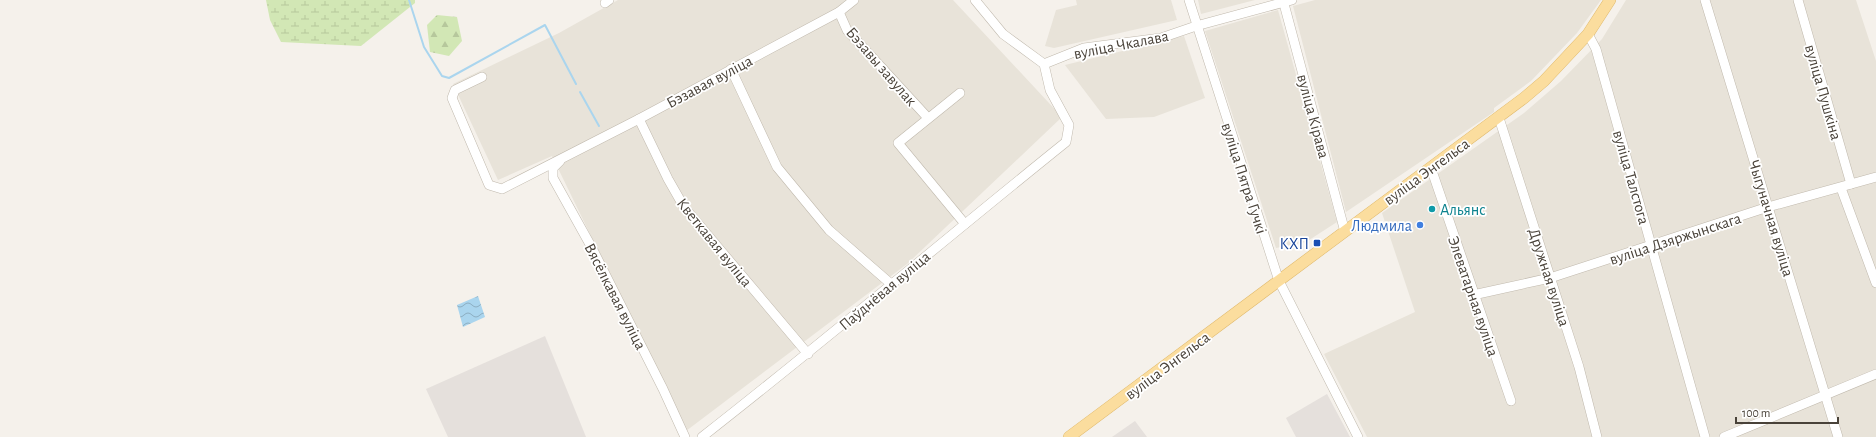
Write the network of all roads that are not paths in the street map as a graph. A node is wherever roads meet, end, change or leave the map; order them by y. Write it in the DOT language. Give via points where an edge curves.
graph roads {
  1 [pos="854,0"];
  2 [pos="975,0"];
  3 [pos="1189,0"];
  4 [pos="1610,0"];
  5 [pos="1705,0"];
  6 [pos="1798,0"];
  7 [pos="1287,1"];
  8 [pos="839,12"];
  9 [pos="1196,26"];
  10 [pos="1588,34"];
  11 [pos="1044,64"];
  12 [pos="731,69"];
  13 [pos="482,77"];
  14 [pos="960,93"];
  15 [pos="640,118"];
  16 [pos="928,118"];
  17 [pos="1499,118"];
  18 [pos="562,159"];
  19 [pos="1431,168"];
  20 [pos="1876,177"];
  21 [pos="1851,184"];
  22 [pos="1841,188"];
  23 [pos="1768,207"];
  24 [pos="965,224"];
  25 [pos="1345,232"];
  26 [pos="1651,246"];
  27 [pos="1550,278"];
  28 [pos="1279,281"];
  29 [pos="1876,283"];
  30 [pos="891,284"];
  31 [pos="1473,295"];
  32 [pos="808,354"];
  33 [pos="1876,374"];
  34 [pos="1825,396"];
  35 [pos="1511,401"];
  36 [pos="685,437"];
  37 [pos="702,437"];
  38 [pos="1069,437"];
  39 [pos="1358,437"];
  40 [pos="1597,437"];
  41 [pos="1705,437"];
  42 [pos="1724,437"];
  43 [pos="1838,437"];
  1 -- 8 [label="street, Бэзавая вуліца"];
  2 -- 11 [label="street" via="1003,34"];
  3 -- 9 [label="street, вуліца Пятра Гучкі"];
  4 -- 10 [label="main road, вуліца Энгельса"];
  5 -- 23 [label="street, Чыгуначная вуліца"];
  6 -- 21 [label="street, вуліца Пушкіна"];
  7 -- 9 [label="street, вуліца Чкалава"];
  7 -- 25 [label="street, вуліца Кірава"];
  8 -- 12 [label="street, Бэзавая вуліца"];
  8 -- 16 [label="street, Бэзавы завулак" via="847,30"];
  9 -- 11 [label="street, вуліца Чкалава" via="1161,38 1084,48"];
  9 -- 28 [label="street, вуліца Пятра Гучкі"];
  10 -- 17 [label="main road, вуліца Энгельса" via="1544,81"];
  10 -- 26 [label="street, вуліца Талстога" via="1596,49"];
  11 -- 24 [label="street, Паўднёвая вуліца" via="1050,90 1069,126 1066,142"];
  12 -- 15 [label="street, Бэзавая вуліца"];
  12 -- 30 [label="street" via="777,167 829,230"];
  13 -- 18 [label="street, Бэзавая вуліца" via="455,90 452,98 489,185 502,189"];
  14 -- 16 [label="street"];
  15 -- 18 [label="street, Бэзавая вуліца"];
  15 -- 32 [label="street, Кветкавая вуліца" via="684,207"];
  16 -- 24 [label="street" via="898,143"];
  17 -- 19 [label="main road, вуліца Энгельса"];
  17 -- 27 [label="street, Дружная вуліца"];
  18 -- 36 [label="street, Вясёлкавая вуліца" via="553,168 553,178 592,248"];
  19 -- 25 [label="main road, вуліца Энгельса"];
  19 -- 31 [label="street, Элеватарная вуліца"];
  20 -- 21 [label="street, вуліца Дзяржынскага"];
  21 -- 22 [label="street, вуліца Дзяржынскага"];
  22 -- 23 [label="street, вуліца Дзяржынскага"];
  22 -- 29 [label="street"];
  23 -- 26 [label="street, вуліца Дзяржынскага"];
  23 -- 34 [label="street, Чыгуначная вуліца"];
  24 -- 30 [label="street, Паўднёвая вуліца"];
  25 -- 28 [label="main road, вуліца Энгельса"];
  26 -- 27 [label="street, вуліца Дзяржынскага"];
  26 -- 41 [label="street, вуліца Талстога"];
  27 -- 31 [label="street, вуліца Дзяржынскага"];
  27 -- 40 [label="street, Дружная вуліца" via="1579,367"];
  28 -- 38 [label="main road, вуліца Энгельса"];
  28 -- 39 [label="street, вуліца Пятра Гучкі"];
  30 -- 32 [label="street, Паўднёвая вуліца"];
  31 -- 35 [label="street, Элеватарная вуліца"];
  32 -- 37 [label="street, Паўднёвая вуліца"];
  33 -- 34 [label="street"];
  34 -- 42 [label="street"];
  34 -- 43 [label="street, Чыгуначная вуліца"];
}
